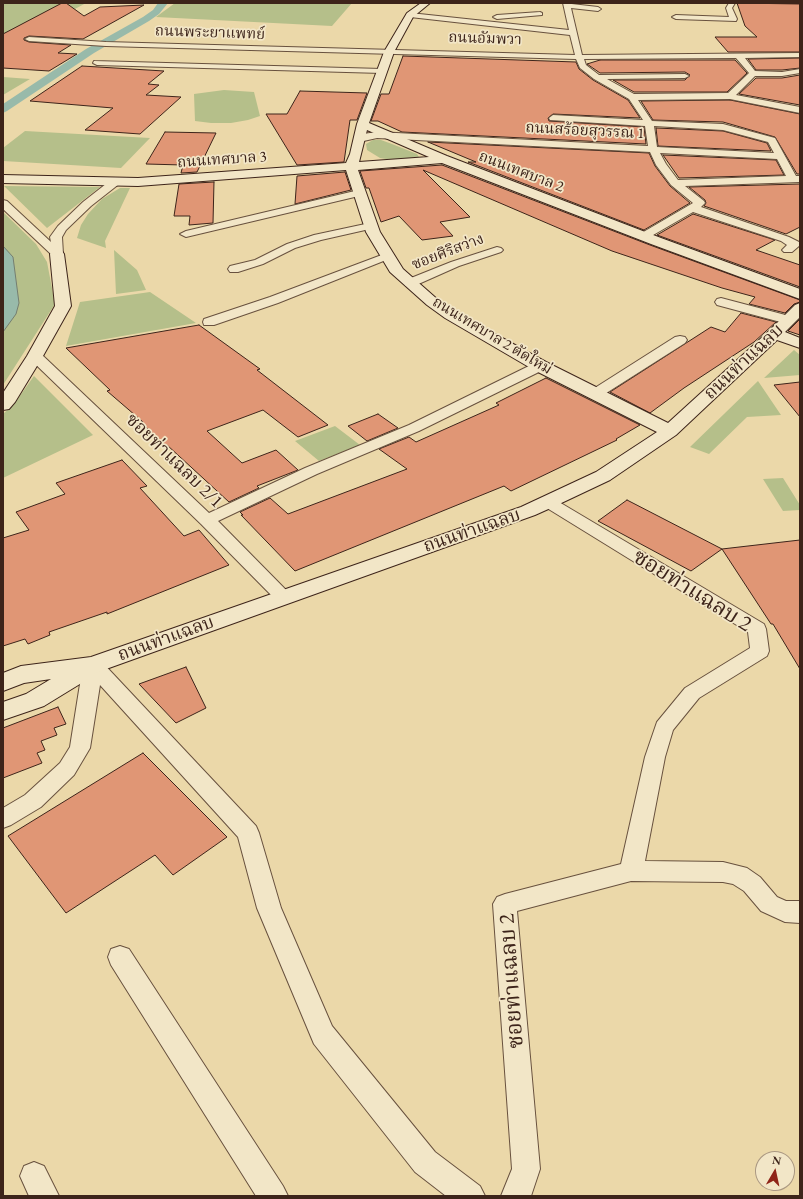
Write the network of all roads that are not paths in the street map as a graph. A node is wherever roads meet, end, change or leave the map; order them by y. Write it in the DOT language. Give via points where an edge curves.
graph roads {
  1 [pos="426,3"];
  2 [pos="732,3"];
  3 [pos="567,5"];
  4 [pos="598,9"];
  5 [pos="540,14"];
  6 [pos="410,15"];
  7 [pos="676,17"];
  8 [pos="478,23"];
  9 [pos="574,33"];
  10 [pos="29,39"];
  11 [pos="389,52"];
  12 [pos="738,55"];
  13 [pos="800,55"];
  14 [pos="580,56"];
  15 [pos="666,56"];
  16 [pos="97,63"];
  17 [pos="382,71"];
  18 [pos="800,71"];
  19 [pos="753,73"];
  20 [pos="597,77"];
  21 [pos="689,81"];
  22 [pos="703,96"];
  23 [pos="730,96"];
  24 [pos="632,97"];
  25 [pos="800,102"];
  26 [pos="782,107"];
  27 [pos="800,110"];
  28 [pos="553,118"];
  29 [pos="649,123"];
  30 [pos="363,124"];
  31 [pos="388,136"];
  32 [pos="359,139"];
  33 [pos="653,149"];
  34 [pos="424,151"];
  35 [pos="780,156"];
  36 [pos="443,159"];
  37 [pos="354,160"];
  38 [pos="416,161"];
  39 [pos="3,179"];
  40 [pos="796,179"];
  41 [pos="115,182"];
  42 [pos="675,183"];
  43 [pos="359,193"];
  44 [pos="3,203"];
  45 [pos="693,208"];
  46 [pos="370,226"];
  47 [pos="186,234"];
  48 [pos="644,236"];
  49 [pos="497,250"];
  50 [pos="788,250"];
  51 [pos="57,254"];
  52 [pos="387,256"];
  53 [pos="234,269"];
  54 [pos="410,283"];
  55 [pos="800,294"];
  56 [pos="722,302"];
  57 [pos="800,308"];
  58 [pos="209,322"];
  59 [pos="782,327"];
  60 [pos="680,340"];
  61 [pos="800,343"];
  62 [pos="35,356"];
  63 [pos="540,366"];
  64 [pos="595,394"];
  65 [pos="3,405"];
  66 [pos="670,431"];
  67 [pos="548,502"];
  68 [pos="207,520"];
  69 [pos="283,597"];
  70 [pos="93,665"];
  71 [pos="3,682"];
  72 [pos="3,711"];
  73 [pos="3,819"];
  74 [pos="631,872"];
  75 [pos="800,912"];
  76 [pos="120,957"];
  77 [pos="273,1196"];
  78 [pos="470,1196"];
  79 [pos="516,1196"];
  1 -- 6 [label="street"];
  2 -- 7 [label="street" via="730,8 733,19"];
  3 -- 4 [label="street"];
  3 -- 9 [label="street"];
  5 -- 8 [label="street" via="486,18"];
  6 -- 8 [label="street"];
  6 -- 11 [label="street"];
  8 -- 9 [label="street"];
  9 -- 14 [label="street"];
  10 -- 11 [label="street, ถนนพระยาแพทย์" via="102,44"];
  11 -- 14 [label="street, ถนนอัมพวา"];
  11 -- 17 [label="street"];
  12 -- 13 [label="street, ถนนอัมพวา"];
  12 -- 15 [label="street, ถนนอัมพวา"];
  12 -- 19 [label="street"];
  14 -- 15 [label="street, ถนนอัมพวา"];
  14 -- 20 [label="street" via="583,66"];
  15 -- 21 [label="street"];
  16 -- 17 [label="street"];
  17 -- 30 [label="street"];
  18 -- 19 [label="street" via="782,74"];
  19 -- 23 [label="street"];
  20 -- 21 [label="street"];
  20 -- 24 [label="street"];
  21 -- 22 [label="street"];
  22 -- 23 [label="street"];
  22 -- 24 [label="street"];
  23 -- 26 [label="street"];
  24 -- 29 [label="street"];
  25 -- 26 [label="street"];
  26 -- 27 [label="street"];
  28 -- 29 [label="street"];
  29 -- 33 [label="street"];
  29 -- 35 [label="street" via="723,127 772,140"];
  30 -- 31 [label="street, ถนนเทศบาล 2"];
  30 -- 32 [label="street, ถนนเทศบาล 2 ตัดใหม่"];
  31 -- 32 [label="street, ถนนสร้อยสุวรรณ 1"];
  31 -- 33 [label="street, ถนนสร้อยสุวรรณ 1" via="551,141"];
  31 -- 34 [label="street, ถนนเทศบาล 2"];
  32 -- 37 [label="street, ถนนเทศบาล 2 ตัดใหม่"];
  33 -- 35 [label="street, ถนนสร้อยสุวรรณ 1"];
  33 -- 42 [label="street"];
  34 -- 36 [label="street, ถนนเทศบาล 2"];
  34 -- 38 [label="street" via="426,157"];
  35 -- 40 [label="street"];
  36 -- 38 [label="street, ถนนเทศบาล 3"];
  36 -- 48 [label="street, ถนนเทศบาล 2"];
  37 -- 38 [label="street, ถนนเทศบาล 3" via="390,163"];
  37 -- 41 [label="street, ถนนเทศบาล 3" via="233,176"];
  37 -- 43 [label="street, ถนนเทศบาล 2 ตัดใหม่"];
  39 -- 41 [label="street, ถนนเทศบาล 3"];
  40 -- 42 [label="street"];
  41 -- 51 [label="street" via="62,228 56,237"];
  42 -- 45 [label="street" via="700,203"];
  43 -- 46 [label="street, ถนนเทศบาล 2 ตัดใหม่"];
  43 -- 47 [label="street"];
  44 -- 51 [label="street"];
  45 -- 48 [label="street"];
  45 -- 50 [label="street" via="735,220 795,244"];
  46 -- 52 [label="street, ถนนเทศบาล 2 ตัดใหม่"];
  46 -- 53 [label="street" via="318,237 291,246 259,262"];
  48 -- 55 [label="street, ถนนเทศบาล 2"];
  49 -- 54 [label="street, ซอยศิริสว่าง"];
  51 -- 62 [label="street" via="63,306"];
  52 -- 54 [label="street, ถนนเทศบาล 2 ตัดใหม่" via="397,272"];
  52 -- 58 [label="street"];
  54 -- 63 [label="street, ถนนเทศบาล 2 ตัดใหม่" via="450,315"];
  56 -- 59 [label="street"];
  57 -- 59 [label="street, ถนนท่าแฉลบ"];
  59 -- 61 [label="street"];
  59 -- 66 [label="street, ถนนท่าแฉลบ"];
  60 -- 64 [label="street"];
  62 -- 65 [label="street"];
  62 -- 68 [label="street, ซอยท่าแฉลบ 2/1"];
  63 -- 64 [label="street, ถนนเทศบาล 2 ตัดใหม่"];
  63 -- 68 [label="street" via="414,428 311,471"];
  64 -- 66 [label="street, ถนนเทศบาล 2 ตัดใหม่"];
  66 -- 67 [label="street, ถนนท่าแฉลบ" via="603,476"];
  67 -- 69 [label="street, ถนนท่าแฉลบ"];
  67 -- 74 [label="street, ซอยท่าแฉลบ 2" via="757,629 760,651 692,693 664,727 655,757"];
  68 -- 69 [label="street, ซอยท่าแฉลบ 2/1"];
  69 -- 70 [label="street, ถนนท่าแฉลบ"];
  70 -- 71 [label="street, ถนนท่าแฉลบ" via="21,675"];
  70 -- 72 [label="street, ถนนท่าแฉลบ" via="36,700"];
  70 -- 73 [label="street" via="80,748 67,770 33,801"];
  70 -- 78 [label="street" via="248,834 269,908 323,1035 425,1162"];
  74 -- 75 [label="street" via="692,871 739,875 752,884 769,904 785,911"];
  74 -- 79 [label="street, ซอยท่าแฉลบ 2" via="505,904 526,1168"];
  76 -- 77 [label="street"];
}
